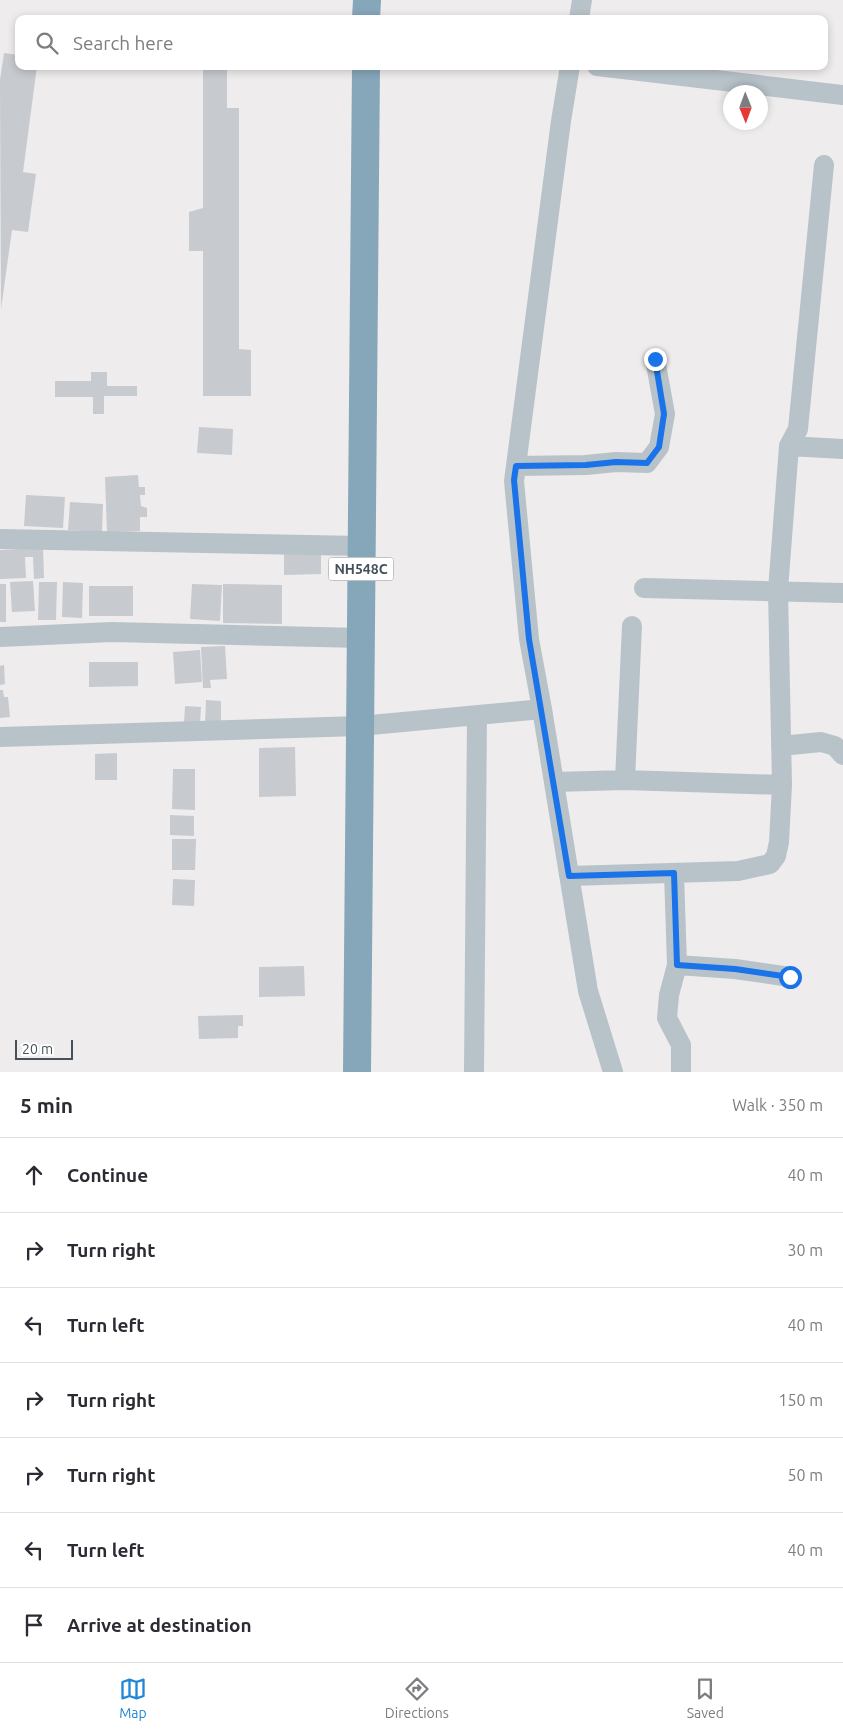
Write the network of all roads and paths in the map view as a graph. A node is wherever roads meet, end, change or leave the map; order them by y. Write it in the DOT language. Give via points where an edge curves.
graph roads {
  1 [pos="367,0"];
  2 [pos="582,0"];
  3 [pos="366,15"];
  4 [pos="580,15"];
  5 [pos="366,70"];
  6 [pos="569,70"];
  7 [pos="631,70"];
  8 [pos="843,95"];
  9 [pos="824,165"];
  10 [pos="655,359"];
  11 [pos="789,446"];
  12 [pos="843,448"];
  13 [pos="516,466"];
  14 [pos="0,539"];
  15 [pos="362,546"];
  16 [pos="644,588"];
  17 [pos="778,590"];
  18 [pos="843,593"];
  19 [pos="632,626"];
  20 [pos="0,637"];
  21 [pos="361,638"];
  22 [pos="542,709"];
  23 [pos="477,715"];
  24 [pos="360,726"];
  25 [pos="0,737"];
  26 [pos="781,746"];
  27 [pos="843,756"];
  28 [pos="625,780"];
  29 [pos="554,782"];
  30 [pos="782,785"];
  31 [pos="674,873"];
  32 [pos="569,876"];
  33 [pos="677,965"];
  34 [pos="790,977"];
  35 [pos="357,1072"];
  36 [pos="474,1072"];
  37 [pos="613,1072"];
  38 [pos="681,1072"];
  1 -- 3 [label="highway"];
  2 -- 4 [label="street"];
  5 -- 15 [label="highway, NH548C"];
  6 -- 13 [label="street"];
  7 -- 8 [label="street"];
  9 -- 11 [label="street" via="798,429"];
  10 -- 13 [label="street" via="664,414 659,447 647,463"];
  11 -- 12 [label="street"];
  11 -- 17 [label="street"];
  13 -- 22 [label="street" via="514,480 529,639"];
  14 -- 15 [label="street"];
  15 -- 21 [label="highway, NH548C"];
  16 -- 17 [label="street"];
  17 -- 18 [label="street"];
  17 -- 26 [label="street"];
  19 -- 28 [label="street"];
  20 -- 21 [label="street" via="112,632"];
  21 -- 24 [label="highway, NH548C"];
  22 -- 23 [label="street"];
  22 -- 29 [label="street"];
  23 -- 24 [label="street"];
  23 -- 36 [label="street"];
  24 -- 25 [label="street"];
  24 -- 35 [label="highway, NH548C"];
  26 -- 27 [label="street" via="821,742 835,746"];
  26 -- 30 [label="street"];
  28 -- 29 [label="street"];
  28 -- 30 [label="street"];
  29 -- 32 [label="street"];
  30 -- 31 [label="street" via="779,842 776,856 770,864 738,871"];
  31 -- 32 [label="street"];
  31 -- 33 [label="street"];
  32 -- 37 [label="street" via="588,991"];
  33 -- 34 [label="street"];
  33 -- 38 [label="street" via="667,1018 681,1045"];
}
